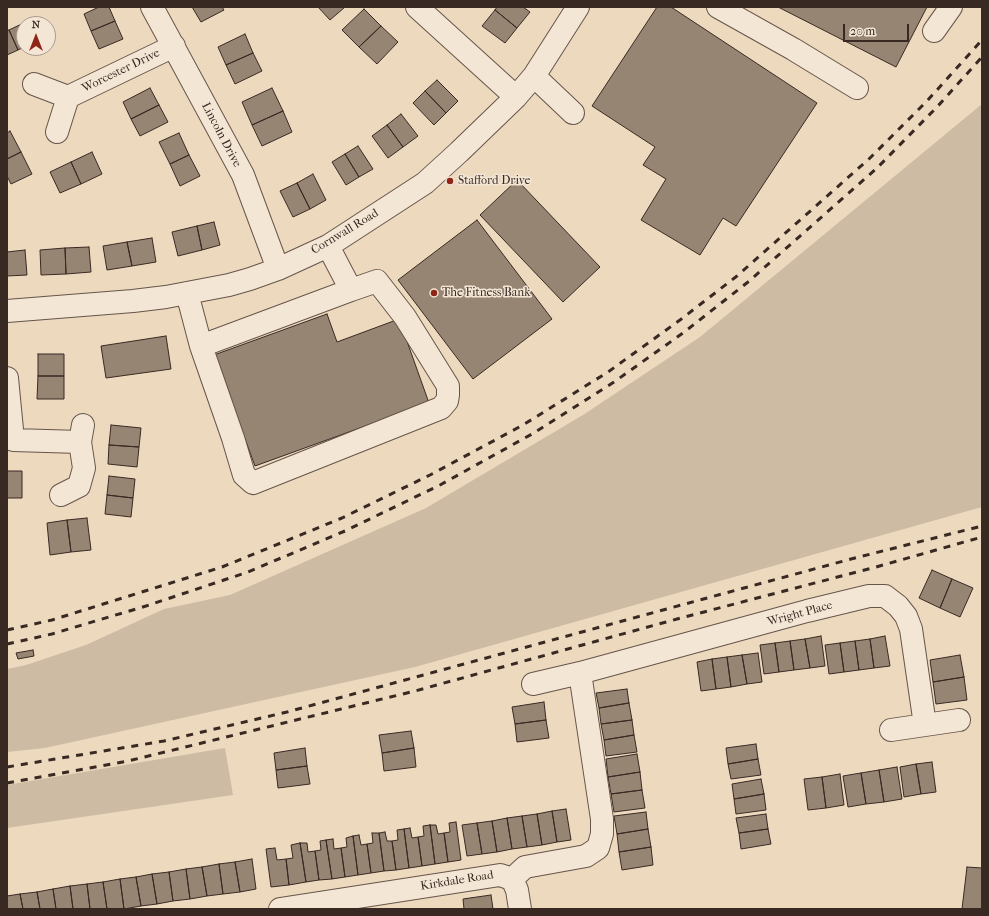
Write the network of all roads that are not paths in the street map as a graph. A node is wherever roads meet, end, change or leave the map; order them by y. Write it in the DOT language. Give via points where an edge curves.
graph roads {
  1 [pos="152,7"];
  2 [pos="417,7"];
  3 [pos="578,7"];
  4 [pos="718,7"];
  5 [pos="951,7"];
  6 [pos="934,31"];
  7 [pos="174,46"];
  8 [pos="534,76"];
  9 [pos="34,84"];
  10 [pos="858,88"];
  11 [pos="68,97"];
  12 [pos="516,97"];
  13 [pos="572,113"];
  14 [pos="57,132"];
  15 [pos="328,246"];
  16 [pos="278,268"];
  17 [pos="351,290"];
  18 [pos="187,293"];
  19 [pos="7,311"];
  20 [pos="201,346"];
  21 [pos="7,378"];
  22 [pos="10,440"];
  23 [pos="61,495"];
  24 [pos="580,673"];
  25 [pos="533,684"];
  26 [pos="960,720"];
  27 [pos="925,725"];
  28 [pos="891,730"];
  29 [pos="512,879"];
  30 [pos="318,906"];
  31 [pos="280,909"];
  32 [pos="520,909"];
  1 -- 7 [label="street, Lincoln Drive"];
  2 -- 12 [label="street"];
  3 -- 8 [label="street, Cornwall Road"];
  4 -- 10 [label="street"];
  5 -- 6 [label="street"];
  7 -- 11 [label="street, Worcester Drive"];
  7 -- 16 [label="street, Lincoln Drive" via="243,175"];
  8 -- 12 [label="street, Cornwall Road"];
  8 -- 13 [label="street"];
  9 -- 11 [label="street, Worcester Drive"];
  11 -- 14 [label="street, Worcester Drive"];
  12 -- 15 [label="street, Cornwall Road" via="425,183"];
  15 -- 16 [label="street, Cornwall Road"];
  15 -- 17 [label="street"];
  16 -- 18 [label="street, Cornwall Road" via="229,285"];
  17 -- 20 [label="street"];
  17 -- 20 [label="street" via="378,281 405,317 448,386 447,401 441,408 253,483 244,475"];
  18 -- 19 [label="street, Cornwall Road" via="133,301"];
  18 -- 20 [label="street"];
  21 -- 22 [label="street"];
  22 -- 23 [label="street" via="82,433 84,468 79,486"];
  24 -- 25 [label="street, Wright Place"];
  24 -- 27 [label="street, Wright Place" via="807,611 869,596 885,596 906,616 911,629"];
  24 -- 29 [label="street" via="602,819 602,834 598,848 586,856 525,867"];
  26 -- 27 [label="street"];
  27 -- 28 [label="street"];
  29 -- 30 [label="street, Kirkdale Road" via="500,874"];
  29 -- 32 [label="street"];
  30 -- 31 [label="street, Kirkdale Road"];
}
